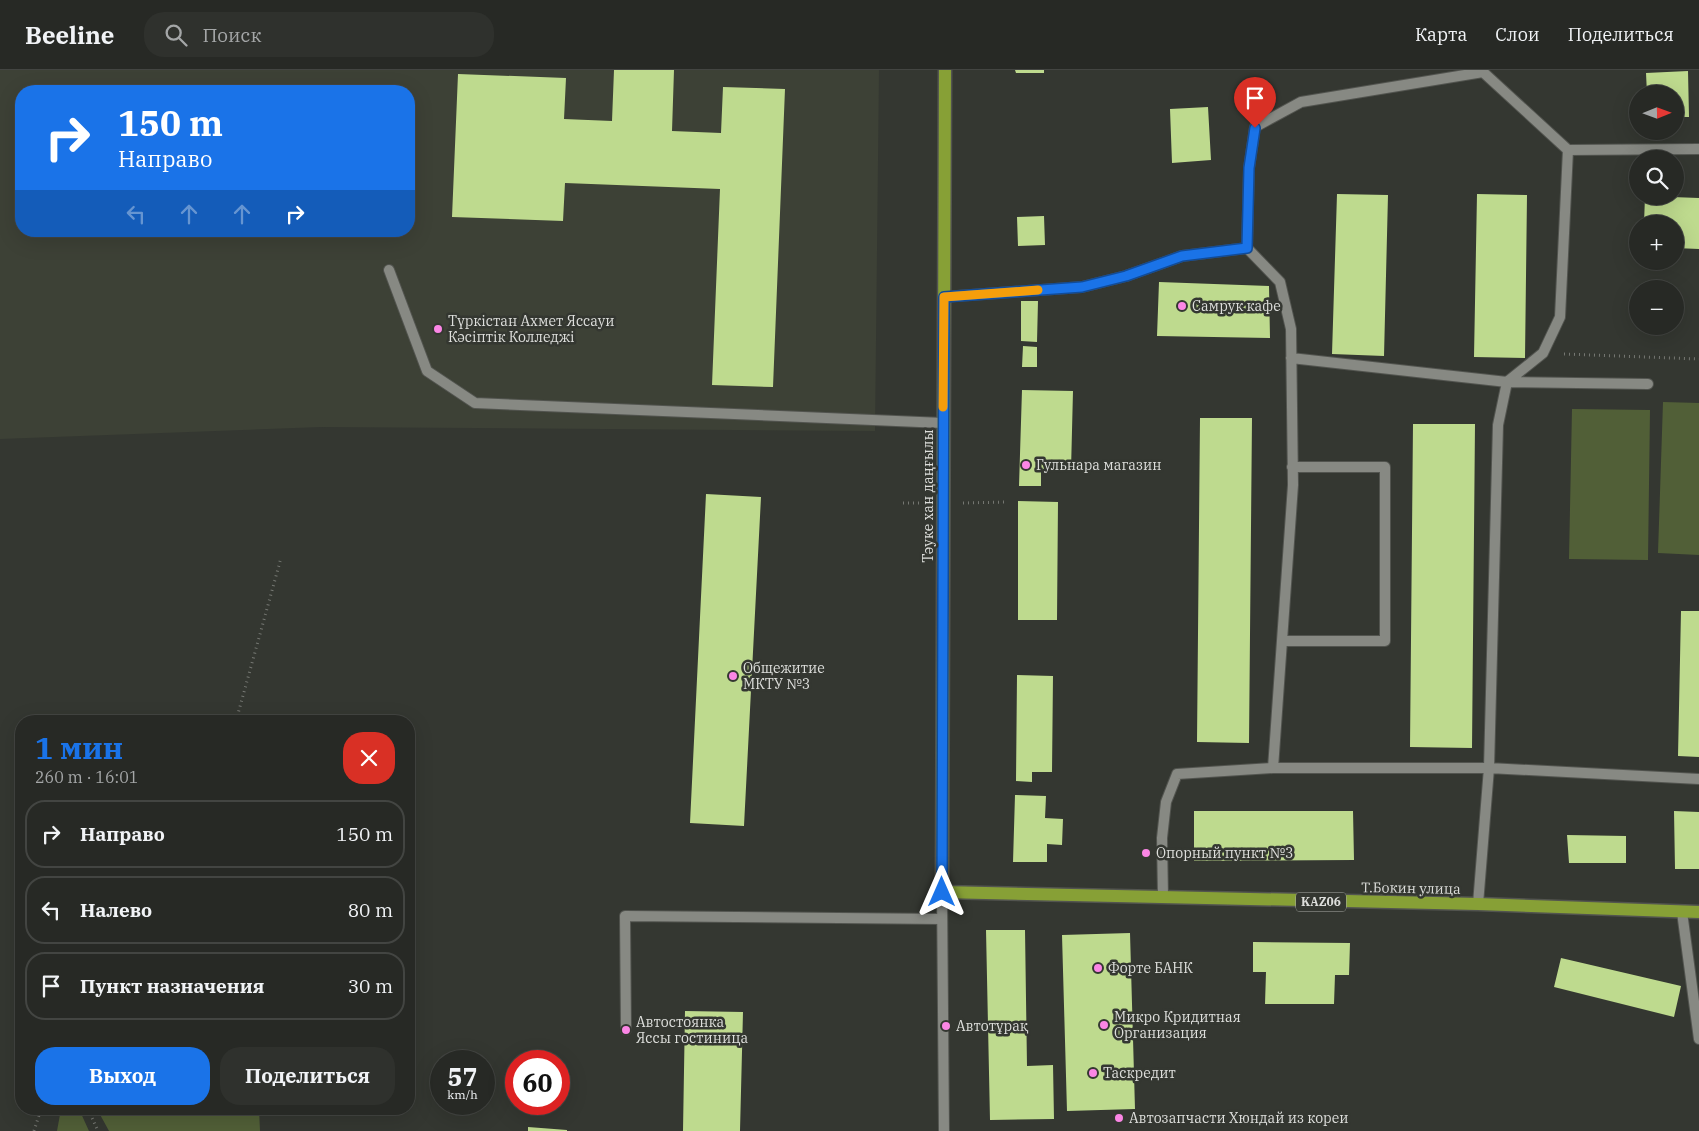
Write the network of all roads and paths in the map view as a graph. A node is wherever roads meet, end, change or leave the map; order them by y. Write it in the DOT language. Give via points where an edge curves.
graph roads {
  1 [pos="945,70"];
  2 [pos="1483,71"];
  3 [pos="1699,149"];
  4 [pos="1568,150"];
  5 [pos="1247,248"];
  6 [pos="389,270"];
  7 [pos="944,297"];
  8 [pos="1543,353"];
  9 [pos="1291,358"];
  10 [pos="1699,358"];
  11 [pos="1508,382"];
  12 [pos="1648,384"];
  13 [pos="943,423"];
  14 [pos="1292,467"];
  15 [pos="281,558"];
  16 [pos="1282,641"];
  17 [pos="238,715"];
  18 [pos="1273,768"];
  19 [pos="1489,768"];
  20 [pos="1699,779"];
  21 [pos="942,892"];
  22 [pos="1163,898"];
  23 [pos="1478,904"];
  24 [pos="1682,912"];
  25 [pos="1699,912"];
  26 [pos="942,919"];
  27 [pos="626,1030"];
  28 [pos="1699,1039"];
  29 [pos="39,1115"];
  30 [pos="91,1115"];
  31 [pos="34,1131"];
  32 [pos="98,1131"];
  33 [pos="944,1131"];
  1 -- 7 [label="main road, Тәуке хан даңғылы"];
  2 -- 4 [label="street"];
  2 -- 5 [label="street" via="1302,102 1255,128 1249,168"];
  3 -- 4 [label="street"];
  4 -- 8 [label="street" via="1560,317"];
  5 -- 7 [label="street" via="1182,256 1126,276 1082,287"];
  5 -- 9 [label="street" via="1280,282 1291,329"];
  6 -- 13 [label="street" via="427,371 475,403"];
  7 -- 13 [label="main road, Тәуке хан даңғылы"];
  8 -- 10 [label="path"];
  8 -- 11 [label="street"];
  9 -- 11 [label="street"];
  9 -- 14 [label="street"];
  11 -- 12 [label="street"];
  11 -- 19 [label="street" via="1498,425"];
  13 -- 21 [label="main road, Тәуке хан даңғылы"];
  14 -- 16 [label="street"];
  14 -- 16 [label="street" via="1385,467 1385,642"];
  15 -- 17 [label="path"];
  16 -- 18 [label="street"];
  18 -- 19 [label="street"];
  18 -- 22 [label="street" via="1177,774 1166,802 1162,838"];
  19 -- 20 [label="street"];
  19 -- 23 [label="street"];
  21 -- 22 [label="main road, Т.Бокин улица / KАZ06"];
  21 -- 26 [label="street"];
  22 -- 23 [label="main road, Т.Бокин улица / KАZ06"];
  23 -- 24 [label="main road, Т.Бокин улица / KАZ06"];
  24 -- 25 [label="main road, Т.Бокин улица / KАZ06"];
  24 -- 28 [label="street"];
  26 -- 27 [label="street" via="625,916"];
  26 -- 33 [label="street"];
  29 -- 31 [label="path"];
  30 -- 32 [label="path"];
}
